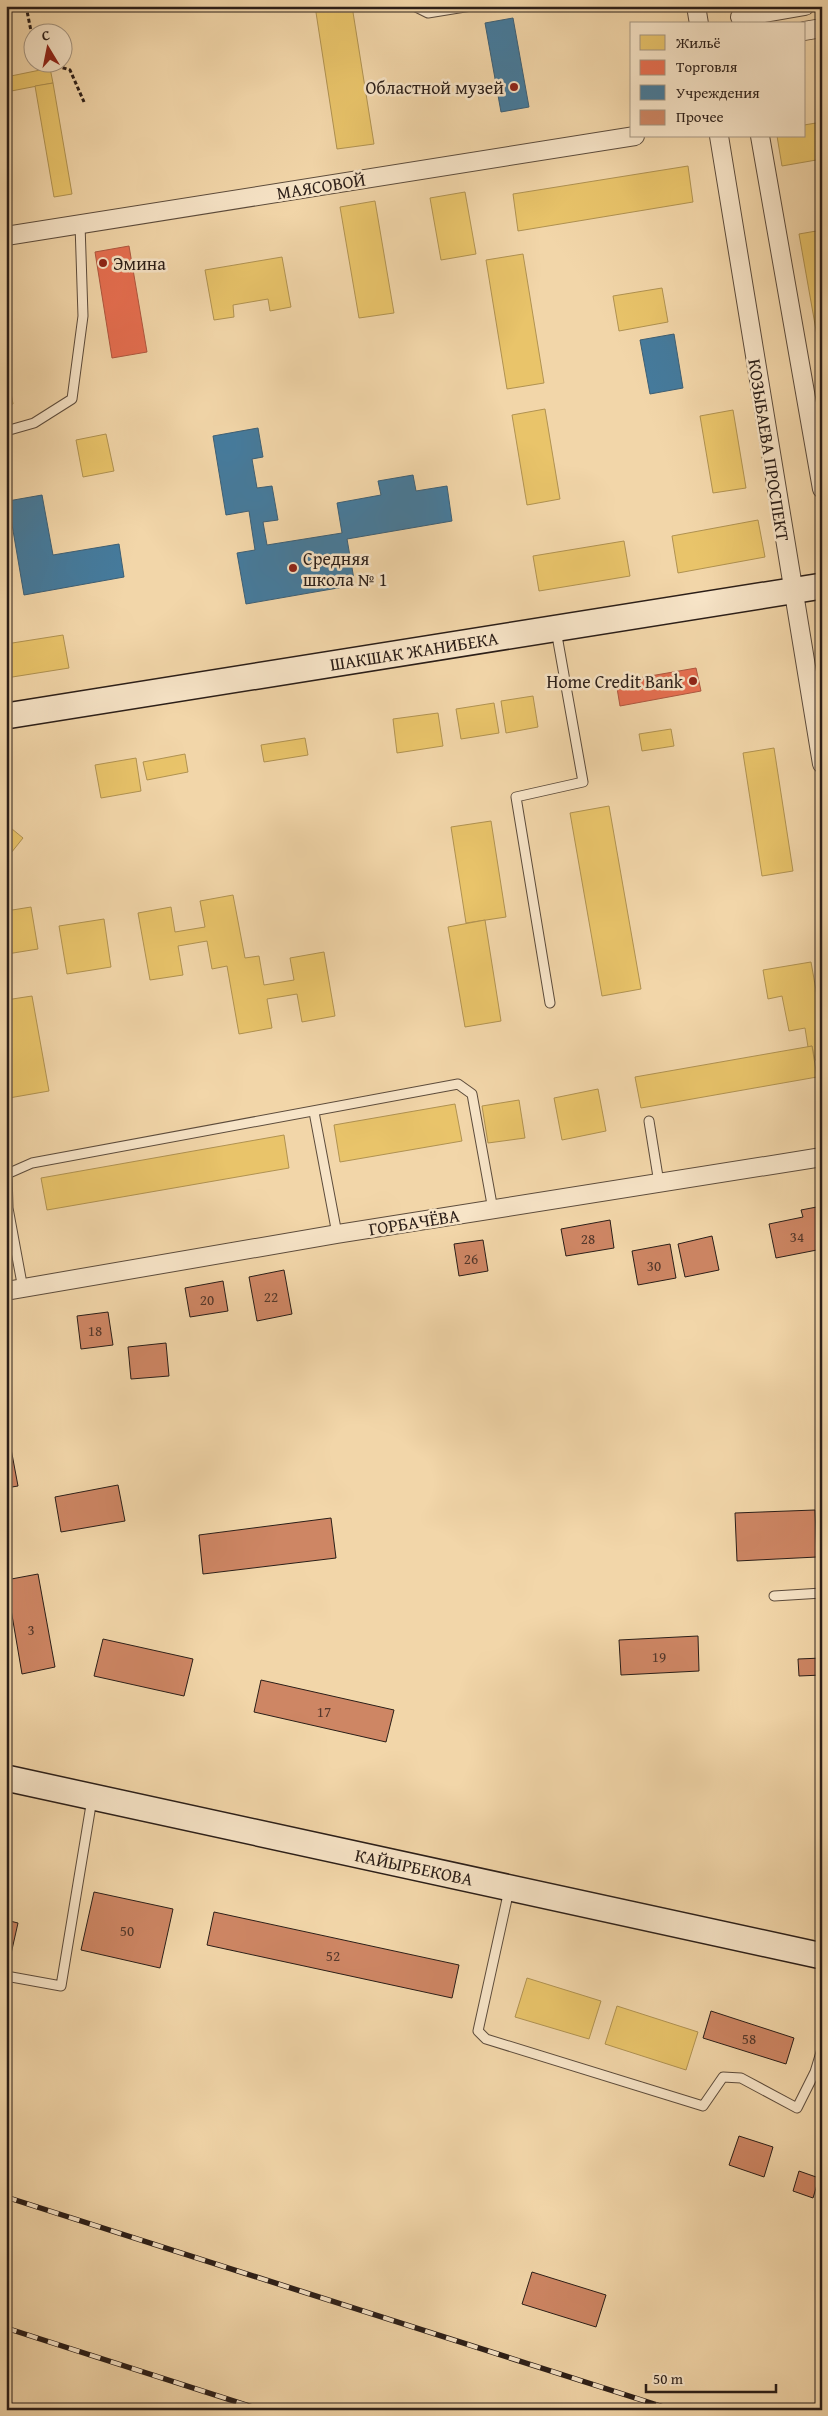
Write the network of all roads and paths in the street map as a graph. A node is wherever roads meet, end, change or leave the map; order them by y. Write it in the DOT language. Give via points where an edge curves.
graph roads {
  1 [pos="26,6"];
  2 [pos="414,6"];
  3 [pos="471,6"];
  4 [pos="696,6"];
  5 [pos="804,6"];
  6 [pos="740,16"];
  7 [pos="29,22"];
  8 [pos="699,22"];
  9 [pos="822,28"];
  10 [pos="806,31"];
  11 [pos="71,72"];
  12 [pos="84,102"];
  13 [pos="630,137"];
  14 [pos="719,138"];
  15 [pos="760,138"];
  16 [pos="80,224"];
  17 [pos="6,236"];
  18 [pos="6,431"];
  19 [pos="822,489"];
  20 [pos="822,586"];
  21 [pos="792,590"];
  22 [pos="556,628"];
  23 [pos="6,716"];
  24 [pos="822,764"];
  25 [pos="550,1004"];
  26 [pos="314,1112"];
  27 [pos="649,1121"];
  28 [pos="822,1157"];
  29 [pos="659,1184"];
  30 [pos="493,1210"];
  31 [pos="336,1234"];
  32 [pos="15,1290"];
  33 [pos="822,1593"];
  34 [pos="774,1596"];
  35 [pos="6,1778"];
  36 [pos="93,1797"];
  37 [pos="510,1888"];
  38 [pos="822,1956"];
  39 [pos="6,1976"];
  40 [pos="822,2049"];
  1 -- 7 [label="path"];
  2 -- 3 [label="lane" via="428,13"];
  4 -- 8 [label="street"];
  5 -- 6 [label="street"];
  9 -- 10 [label="street"];
  11 -- 12 [label="path"];
  13 -- 16 [label="street, МАЯСОВОЙ"];
  14 -- 21 [label="street, КОЗЫБАЕВА ПРОСПЕКТ"];
  15 -- 19 [label="street"];
  16 -- 17 [label="street, МАЯСОВОЙ"];
  16 -- 18 [label="lane" via="83,316 72,399 34,423"];
  20 -- 21 [label="main road, ШАКШАК ЖАНИБЕКА"];
  21 -- 22 [label="main road, ШАКШАК ЖАНИБЕКА"];
  21 -- 24 [label="street, КОЗЫБАЕВА ПРОСПЕКТ"];
  22 -- 23 [label="main road, ШАКШАК ЖАНИБЕКА"];
  22 -- 25 [label="lane" via="583,782 516,797"];
  26 -- 30 [label="lane" via="458,1084 472,1094"];
  26 -- 31 [label="lane"];
  26 -- 32 [label="lane" via="32,1163 8,1174"];
  27 -- 29 [label="lane"];
  28 -- 29 [label="street, ГОРБАЧЁВА"];
  29 -- 30 [label="street, ГОРБАЧЁВА"];
  30 -- 31 [label="street, ГОРБАЧЁВА"];
  31 -- 32 [label="street, ГОРБАЧЁВА"];
  33 -- 34 [label="lane"];
  35 -- 36 [label="main road, КАЙЫРБЕКОВА"];
  36 -- 37 [label="main road, КАЙЫРБЕКОВА"];
  36 -- 39 [label="lane" via="61,1986"];
  37 -- 38 [label="main road, КАЙЫРБЕКОВА"];
  37 -- 40 [label="lane" via="478,2030 486,2039 703,2106 723,2077 732,2076 798,2108"];
}
